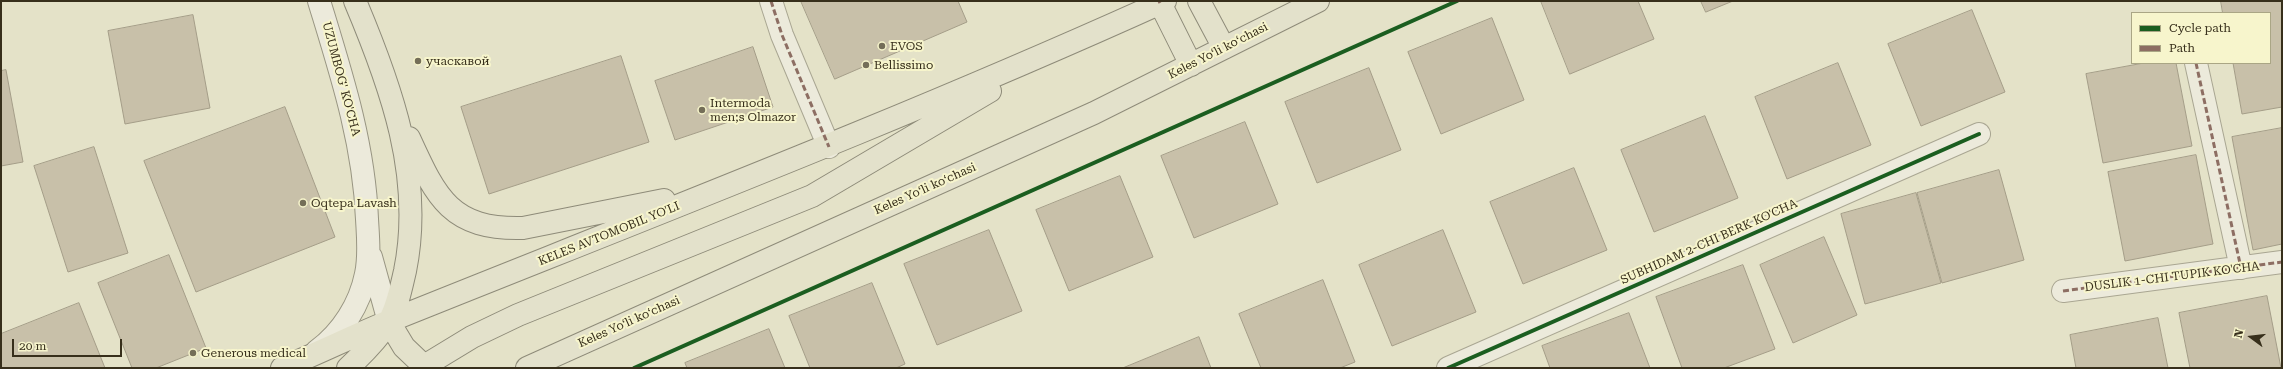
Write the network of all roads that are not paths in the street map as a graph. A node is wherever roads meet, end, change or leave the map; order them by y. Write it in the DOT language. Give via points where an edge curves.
graph roads {
  1 [pos="319,1"];
  2 [pos="355,1"];
  3 [pos="771,1"];
  4 [pos="1199,1"];
  5 [pos="1318,1"];
  6 [pos="1161,2"];
  7 [pos="1065,46"];
  8 [pos="1224,48"];
  9 [pos="2196,64"];
  10 [pos="1191,65"];
  11 [pos="398,113"];
  12 [pos="1979,134"];
  13 [pos="829,146"];
  14 [pos="717,190"];
  15 [pos="369,252"];
  16 [pos="2282,262"];
  17 [pos="2241,268"];
  18 [pos="2063,291"];
  19 [pos="389,322"];
  20 [pos="308,363"];
  21 [pos="423,367"];
  22 [pos="282,368"];
  23 [pos="348,368"];
  24 [pos="527,368"];
  25 [pos="1448,368"];
  1 -- 15 [label="street, UZUMBOG' KO'CHA" via="354,121 365,188"];
  2 -- 11 [label="main road"];
  3 -- 13 [label="street" via="782,35"];
  4 -- 8 [label="main road"];
  5 -- 8 [label="main road, Keles Yoʻli koʻchasi"];
  6 -- 7 [label="main road"];
  6 -- 10 [label="main road"];
  7 -- 13 [label="main road"];
  7 -- 21 [label="main road" via="812,196 518,314 472,337"];
  8 -- 10 [label="main road, Keles Yoʻli koʻchasi"];
  9 -- 17 [label="street"];
  10 -- 24 [label="main road, Keles Yoʻli koʻchasi" via="1094,113"];
  11 -- 14 [label="main road" via="438,196 450,209 479,224 508,229 523,228"];
  11 -- 19 [label="main road" via="408,180 410,223 402,284"];
  12 -- 25 [label="street, SUBHIDAM 2-CHI BERK KO'CHA"];
  13 -- 14 [label="main road, KELES AVTOMOBIL YO'LI"];
  14 -- 19 [label="main road, KELES AVTOMOBIL YO'LI"];
  15 -- 19 [label="street, UZUMBOG' KO'CHA"];
  15 -- 20 [label="street, UZUMBOG' KO'CHA" via="366,274 350,316"];
  16 -- 17 [label="street, DUSLIK 1-CHI TUPIK KO'CHA"];
  17 -- 18 [label="street, DUSLIK 1-CHI TUPIK KO'CHA"];
  19 -- 20 [label="main road"];
  19 -- 21 [label="main road, UZUMBOG' KO'CHA" via="404,347"];
  19 -- 23 [label="main road" via="370,347"];
  20 -- 22 [label="main road"];
}
